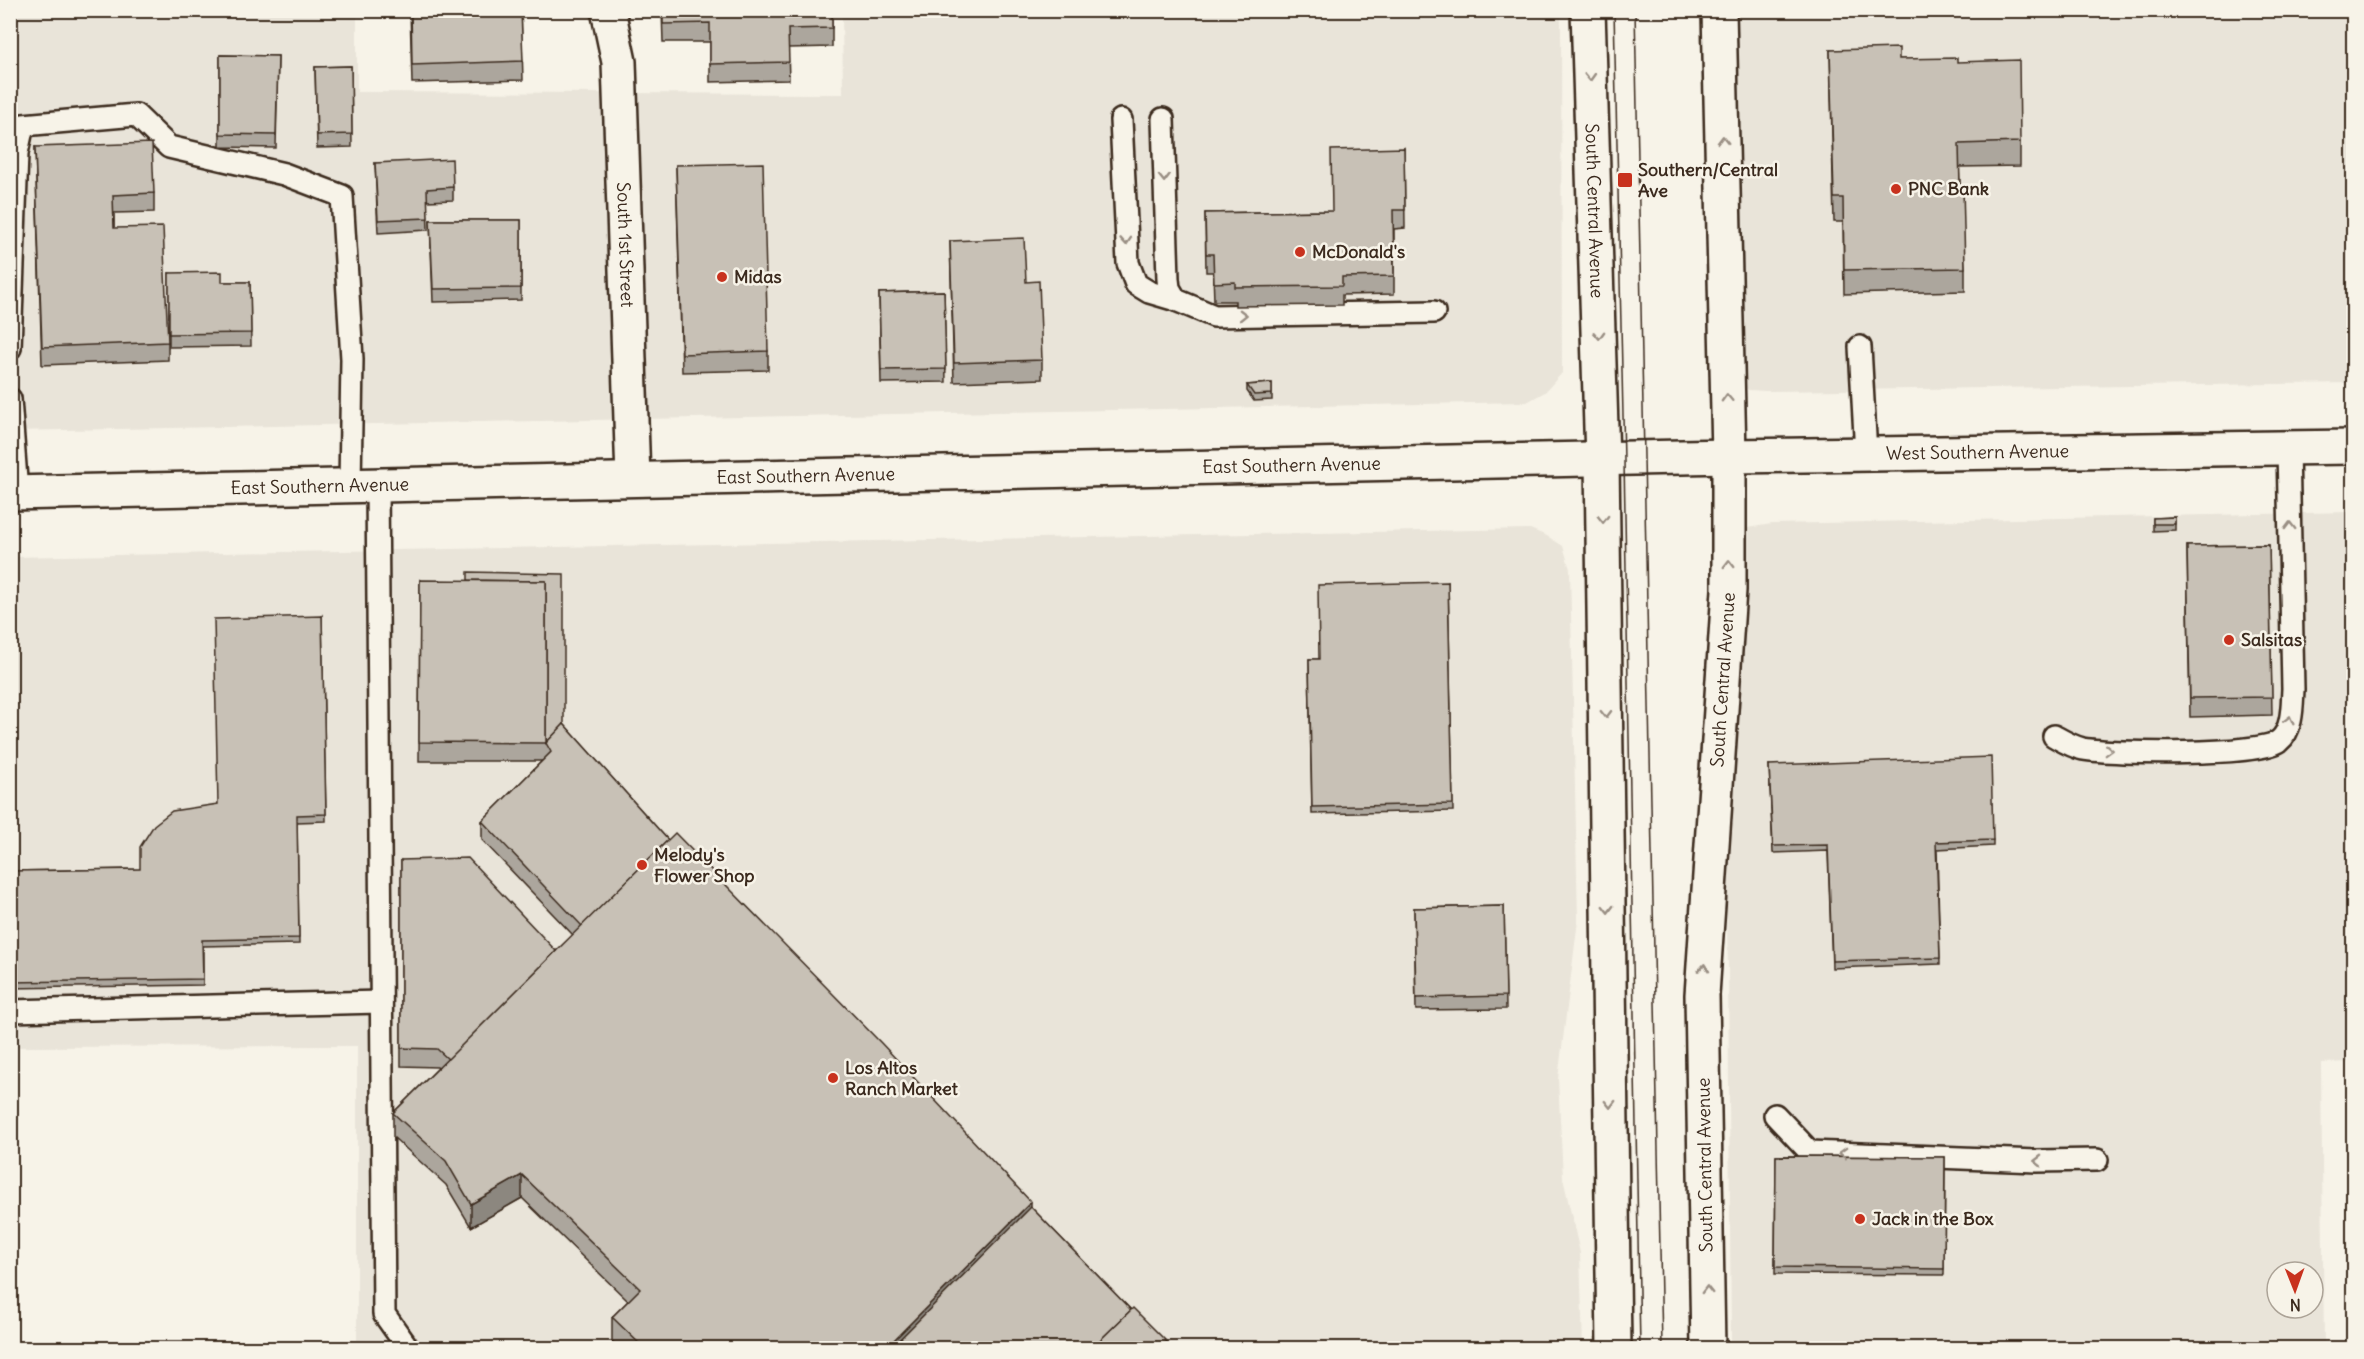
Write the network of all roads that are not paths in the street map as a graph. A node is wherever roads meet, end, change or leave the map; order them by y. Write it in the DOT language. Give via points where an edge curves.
graph roads {
  1 [pos="608,10"];
  2 [pos="1588,10"];
  3 [pos="1719,10"];
  4 [pos="1163,119"];
  5 [pos="1121,120"];
  6 [pos="1176,300"];
  7 [pos="1434,312"];
  8 [pos="1860,347"];
  9 [pos="10,348"];
  10 [pos="10,399"];
  11 [pos="2354,447"];
  12 [pos="2288,448"];
  13 [pos="1866,454"];
  14 [pos="1729,456"];
  15 [pos="1602,460"];
  16 [pos="633,478"];
  17 [pos="364,485"];
  18 [pos="14,493"];
  19 [pos="2054,736"];
  20 [pos="381,1002"];
  21 [pos="10,1011"];
  22 [pos="1775,1115"];
  23 [pos="2097,1161"];
  24 [pos="408,1348"];
  25 [pos="1614,1348"];
  26 [pos="1708,1348"];
  1 -- 16 [label="main road, South 1st Street" via="619,62"];
  2 -- 15 [label="main road, South Central Avenue, one-way"];
  14 -- 3 [label="main road, South Central Avenue, one-way"];
  4 -- 6 [label="lane, one-way" via="1168,279"];
  5 -- 6 [label="lane, one-way" via="1128,263 1136,284"];
  6 -- 7 [label="lane, one-way" via="1214,316"];
  8 -- 13 [label="lane"];
  9 -- 17 [label="lane" via="17,153 23,125 136,115 169,147 284,174 342,196"];
  10 -- 18 [label="lane"];
  11 -- 12 [label="main road, West Southern Avenue"];
  12 -- 13 [label="main road, West Southern Avenue"];
  19 -- 12 [label="lane, one-way" via="2083,749 2180,753 2260,748 2280,741 2290,724 2293,689"];
  13 -- 14 [label="main road, West Southern Avenue"];
  14 -- 15 [label="main road, West Southern Avenue"];
  26 -- 14 [label="main road, South Central Avenue, one-way" via="1702,995 1728,590"];
  15 -- 16 [label="main road, East Southern Avenue"];
  15 -- 25 [label="main road, South Central Avenue, one-way"];
  16 -- 17 [label="main road, East Southern Avenue"];
  17 -- 18 [label="main road, East Southern Avenue"];
  17 -- 20 [label="lane"];
  20 -- 21 [label="lane"];
  20 -- 24 [label="lane" via="384,1314"];
  23 -- 22 [label="lane, one-way" via="1810,1152"];
}
